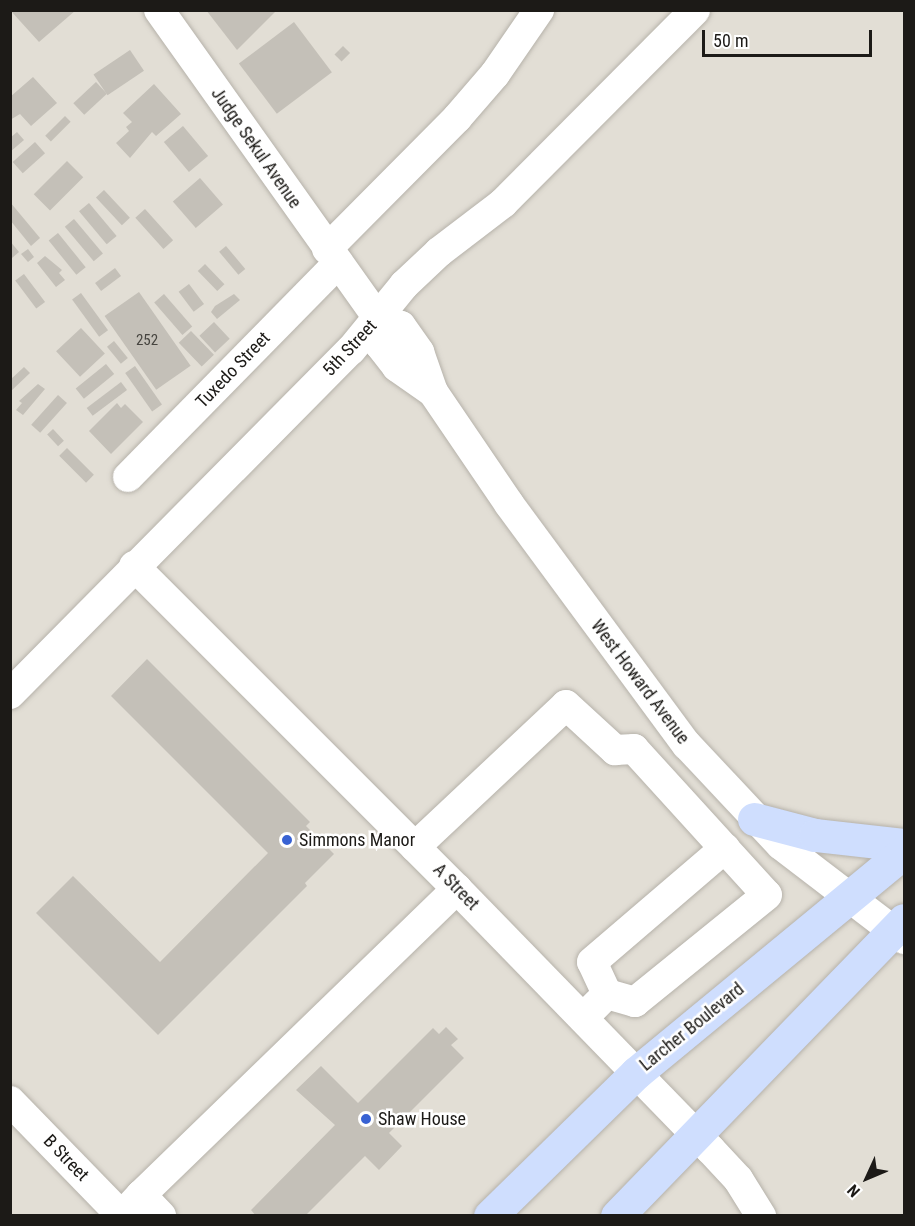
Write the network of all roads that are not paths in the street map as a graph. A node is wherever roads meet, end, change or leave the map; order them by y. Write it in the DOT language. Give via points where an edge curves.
graph roads {
  1 [pos="159,10"];
  2 [pos="539,10"];
  3 [pos="695,10"];
  4 [pos="340,266"];
  5 [pos="378,318"];
  6 [pos="128,477"];
  7 [pos="134,566"];
  8 [pos="10,693"];
  9 [pos="754,819"];
  10 [pos="904,845"];
  11 [pos="415,847"];
  12 [pos="725,848"];
  13 [pos="904,852"];
  14 [pos="457,889"];
  15 [pos="850,899"];
  16 [pos="901,930"];
  17 [pos="607,994"];
  18 [pos="583,1018"];
  19 [pos="636,1073"];
  20 [pos="10,1101"];
  21 [pos="697,1136"];
  22 [pos="136,1210"];
  23 [pos="490,1215"];
  24 [pos="617,1215"];
  25 [pos="761,1215"];
  1 -- 4 [label="street, Judge Sekul Avenue"];
  2 -- 4 [label="street, Tuxedo Street" via="495,75"];
  3 -- 5 [label="street, 5th Street" via="503,203 439,252 404,285"];
  4 -- 5 [label="street, West Howard Avenue"];
  4 -- 6 [label="street, Tuxedo Street"];
  5 -- 7 [label="street, 5th Street"];
  5 -- 9 [label="street, West Howard Avenue" via="401,326 419,352 433,392 618,656 687,745"];
  7 -- 8 [label="street, 5th Street"];
  7 -- 11 [label="street, A Street"];
  9 -- 10 [label="main road" via="815,835"];
  9 -- 15 [label="street, West Howard Avenue"];
  11 -- 12 [label="street" via="566,705 615,750 634,749"];
  11 -- 14 [label="street, A Street"];
  12 -- 17 [label="street" via="592,962"];
  12 -- 17 [label="street" via="767,896 635,1002"];
  13 -- 15 [label="main road, Larcher Boulevard"];
  14 -- 18 [label="street, A Street"];
  14 -- 22 [label="street"];
  15 -- 16 [label="street, West Howard Avenue"];
  15 -- 19 [label="main road, Larcher Boulevard"];
  16 -- 21 [label="main road" via="753,1072"];
  17 -- 18 [label="street"];
  18 -- 19 [label="street, A Street"];
  19 -- 21 [label="street, A Street"];
  19 -- 23 [label="main road, Larcher Boulevard"];
  20 -- 22 [label="street, B Street"];
  21 -- 24 [label="main road"];
  21 -- 25 [label="street, A Street" via="738,1179"];
}
